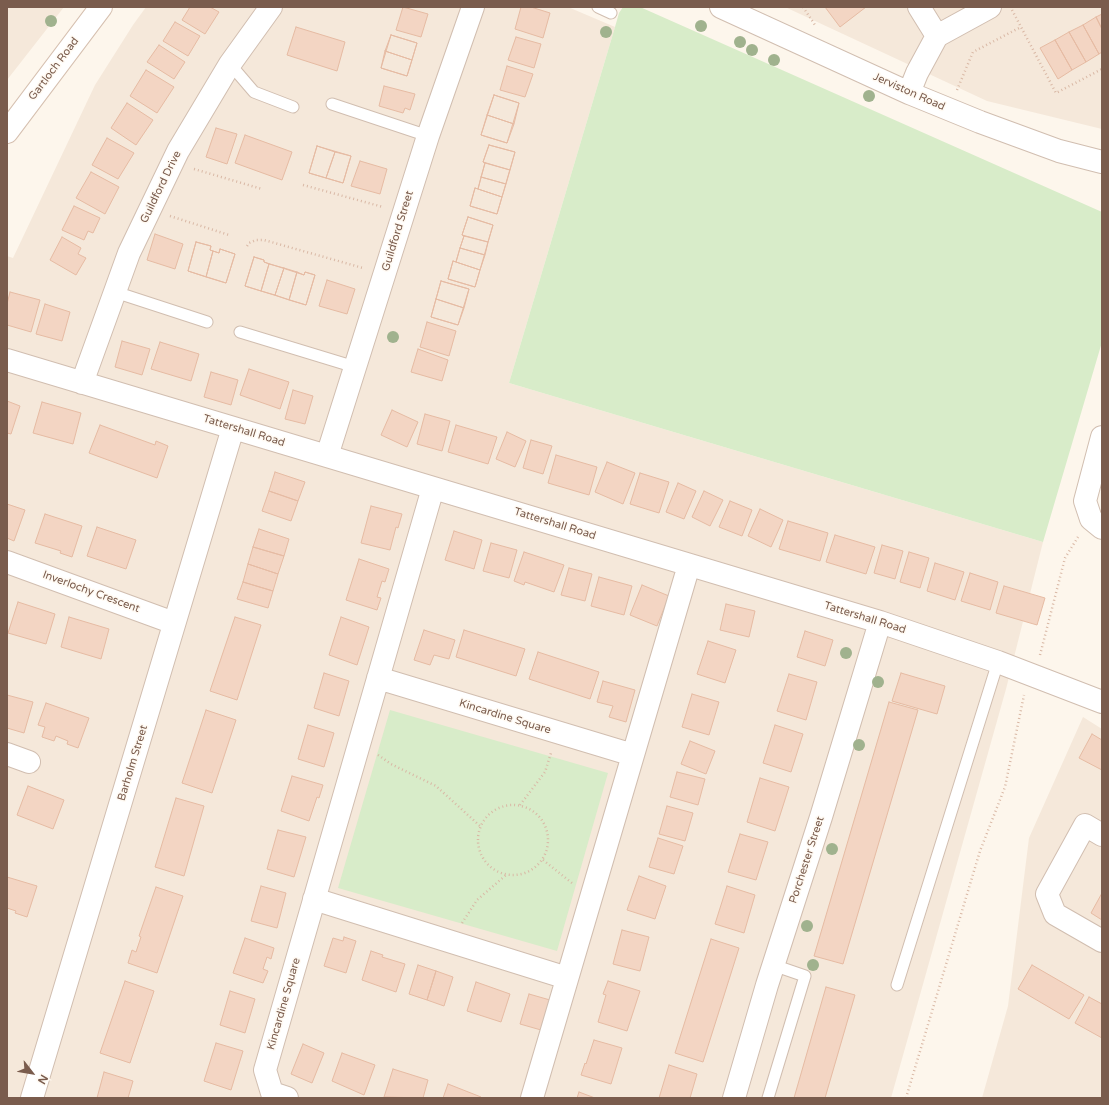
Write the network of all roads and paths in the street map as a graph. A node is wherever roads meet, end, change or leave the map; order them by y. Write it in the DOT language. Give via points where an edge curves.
graph roads {
  1 [pos="100,7"];
  2 [pos="271,7"];
  3 [pos="473,7"];
  4 [pos="598,7"];
  5 [pos="721,7"];
  6 [pos="920,7"];
  7 [pos="990,7"];
  8 [pos="1011,7"];
  9 [pos="611,13"];
  10 [pos="1021,27"];
  11 [pos="937,36"];
  12 [pos="230,64"];
  13 [pos="1102,69"];
  14 [pos="909,93"];
  15 [pos="332,104"];
  16 [pos="293,107"];
  17 [pos="949,110"];
  18 [pos="7,132"];
  19 [pos="428,136"];
  20 [pos="172,162"];
  21 [pos="1102,162"];
  22 [pos="303,185"];
  23 [pos="262,189"];
  24 [pos="150,210"];
  25 [pos="404,213"];
  26 [pos="229,235"];
  27 [pos="247,246"];
  28 [pos="384,274"];
  29 [pos="115,292"];
  30 [pos="207,322"];
  31 [pos="240,332"];
  32 [pos="7,360"];
  33 [pos="355,367"];
  34 [pos="82,383"];
  35 [pos="233,428"];
  36 [pos="1102,438"];
  37 [pos="327,456"];
  38 [pos="433,488"];
  39 [pos="1096,524"];
  40 [pos="7,562"];
  41 [pos="689,565"];
  42 [pos="174,622"];
  43 [pos="880,622"];
  44 [pos="998,662"];
  45 [pos="1031,675"];
  46 [pos="378,678"];
  47 [pos="1101,702"];
  48 [pos="557,732"];
  49 [pos="360,742"];
  50 [pos="7,754"];
  51 [pos="633,755"];
  52 [pos="30,762"];
  53 [pos="520,805"];
  54 [pos="480,826"];
  55 [pos="1102,835"];
  56 [pos="543,860"];
  57 [pos="506,875"];
  58 [pos="591,898"];
  59 [pos="314,899"];
  60 [pos="1102,941"];
  61 [pos="451,942"];
  62 [pos="773,966"];
  63 [pos="567,978"];
  64 [pos="897,985"];
  65 [pos="32,1098"];
  66 [pos="287,1098"];
  67 [pos="532,1098"];
  68 [pos="734,1098"];
  69 [pos="768,1098"];
  70 [pos="906,1098"];
  1 -- 18 [label="street, Gartloch Road"];
  2 -- 12 [label="street, Guildford Drive"];
  3 -- 19 [label="street, Guildford Street"];
  4 -- 9 [label="lane"];
  5 -- 14 [label="street, Jerviston Road"];
  6 -- 11 [label="street"];
  7 -- 11 [label="street"];
  8 -- 10 [label="path"];
  10 -- 13 [label="path" via="1056,93"];
  10 -- 17 [label="path" via="973,52"];
  11 -- 14 [label="street"];
  12 -- 16 [label="lane" via="254,92"];
  12 -- 20 [label="street, Guildford Drive"];
  14 -- 17 [label="street, Jerviston Road"];
  15 -- 19 [label="lane"];
  17 -- 21 [label="street, Jerviston Road" via="1059,151"];
  19 -- 25 [label="street, Guildford Street"];
  20 -- 23 [label="path"];
  20 -- 24 [label="street, Guildford Drive"];
  22 -- 25 [label="path"];
  24 -- 26 [label="path"];
  24 -- 29 [label="street, Guildford Drive" via="129,253"];
  25 -- 28 [label="street, Guildford Street"];
  27 -- 28 [label="path" via="256,240 264,240"];
  28 -- 33 [label="street, Guildford Street"];
  29 -- 30 [label="lane"];
  29 -- 34 [label="street, Guildford Drive"];
  31 -- 33 [label="lane"];
  32 -- 34 [label="street, Tattershall Road"];
  33 -- 37 [label="street, Guildford Street"];
  34 -- 35 [label="street, Tattershall Road"];
  35 -- 37 [label="street, Tattershall Road"];
  35 -- 42 [label="street, Barholm Street"];
  36 -- 39 [label="street" via="1085,501"];
  37 -- 38 [label="street, Tattershall Road"];
  38 -- 41 [label="street, Tattershall Road"];
  38 -- 46 [label="street, Kincardine Square"];
  39 -- 45 [label="path" via="1065,558"];
  40 -- 42 [label="street, Inverlochy Crescent"];
  41 -- 43 [label="street, Tattershall Road"];
  41 -- 51 [label="street"];
  42 -- 65 [label="street, Barholm Street"];
  43 -- 44 [label="street, Tattershall Road"];
  43 -- 62 [label="street, Porchester Street"];
  44 -- 45 [label="street, Tattershall Road"];
  44 -- 64 [label="lane"];
  45 -- 47 [label="street, Tattershall Road"];
  45 -- 70 [label="path" via="1005,787 980,851"];
  46 -- 48 [label="street, Kincardine Square"];
  46 -- 49 [label="street, Kincardine Square"];
  48 -- 51 [label="street, Kincardine Square"];
  48 -- 53 [label="path" via="545,772"];
  49 -- 54 [label="path" via="391,764 436,786"];
  49 -- 59 [label="street, Kincardine Square"];
  50 -- 52 [label="street"];
  51 -- 58 [label="street"];
  53 -- 54 [label="path" via="496,809"];
  53 -- 56 [label="path" via="540,816 546,826 547,849"];
  54 -- 57 [label="path" via="477,836 481,857 492,868"];
  55 -- 60 [label="street" via="1085,825 1047,894 1055,914"];
  56 -- 57 [label="path" via="527,873"];
  56 -- 58 [label="path"];
  57 -- 61 [label="path" via="477,900"];
  58 -- 63 [label="street"];
  59 -- 61 [label="street"];
  59 -- 66 [label="street, Kincardine Square" via="265,1070 272,1093"];
  61 -- 63 [label="street"];
  62 -- 68 [label="street, Porchester Street"];
  62 -- 69 [label="lane" via="805,976"];
  63 -- 67 [label="street"];
}
